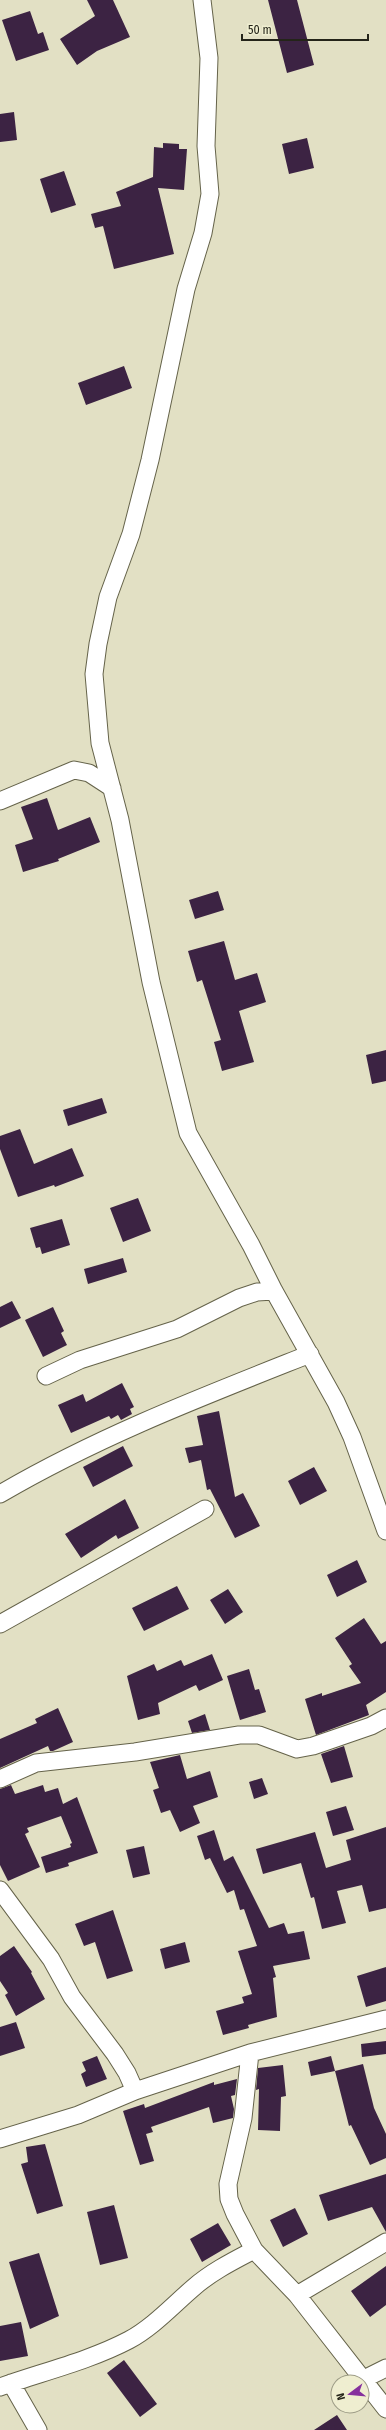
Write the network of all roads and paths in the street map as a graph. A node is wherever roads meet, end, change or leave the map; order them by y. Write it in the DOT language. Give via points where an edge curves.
graph roads {
  1 [pos="202,0"];
  2 [pos="112,788"];
  3 [pos="0,801"];
  4 [pos="274,1291"];
  5 [pos="310,1354"];
  6 [pos="46,1376"];
  7 [pos="0,1494"];
  8 [pos="205,1509"];
  9 [pos="386,1531"];
  10 [pos="0,1624"];
  11 [pos="386,1718"];
  12 [pos="0,1779"];
  13 [pos="0,1890"];
  14 [pos="386,2019"];
  15 [pos="250,2052"];
  16 [pos="135,2092"];
  17 [pos="0,2139"];
  18 [pos="386,2242"];
  19 [pos="254,2250"];
  20 [pos="297,2295"];
  21 [pos="386,2368"];
  22 [pos="357,2374"];
  23 [pos="370,2376"];
  24 [pos="5,2385"];
  25 [pos="370,2390"];
  26 [pos="386,2409"];
  27 [pos="38,2430"];
  1 -- 2 [label="street" via="209,58 206,146 210,194 203,233 186,289 150,460 131,534 108,597 94,674 100,743"];
  2 -- 3 [label="street" via="89,773 74,770"];
  2 -- 4 [label="street" via="151,982 188,1133"];
  4 -- 5 [label="street"];
  4 -- 6 [label="street" via="257,1292 238,1298 177,1329 80,1360"];
  5 -- 7 [label="street" via="126,1429 67,1456"];
  5 -- 9 [label="street" via="352,1437"];
  8 -- 10 [label="street"];
  11 -- 12 [label="street" via="371,1726 313,1746 297,1748 259,1735 239,1735 135,1752 36,1763"];
  13 -- 16 [label="street" via="51,1959 72,1997 115,2054"];
  14 -- 15 [label="street"];
  15 -- 16 [label="street"];
  15 -- 19 [label="street" via="243,2118 228,2184 229,2199"];
  16 -- 17 [label="street" via="78,2115"];
  18 -- 20 [label="street"];
  19 -- 20 [label="street"];
  19 -- 24 [label="street" via="221,2267 193,2288 164,2316 129,2340"];
  20 -- 22 [label="street"];
  21 -- 23 [label="street"];
  24 -- 27 [label="street"];
  25 -- 26 [label="street"];
}
